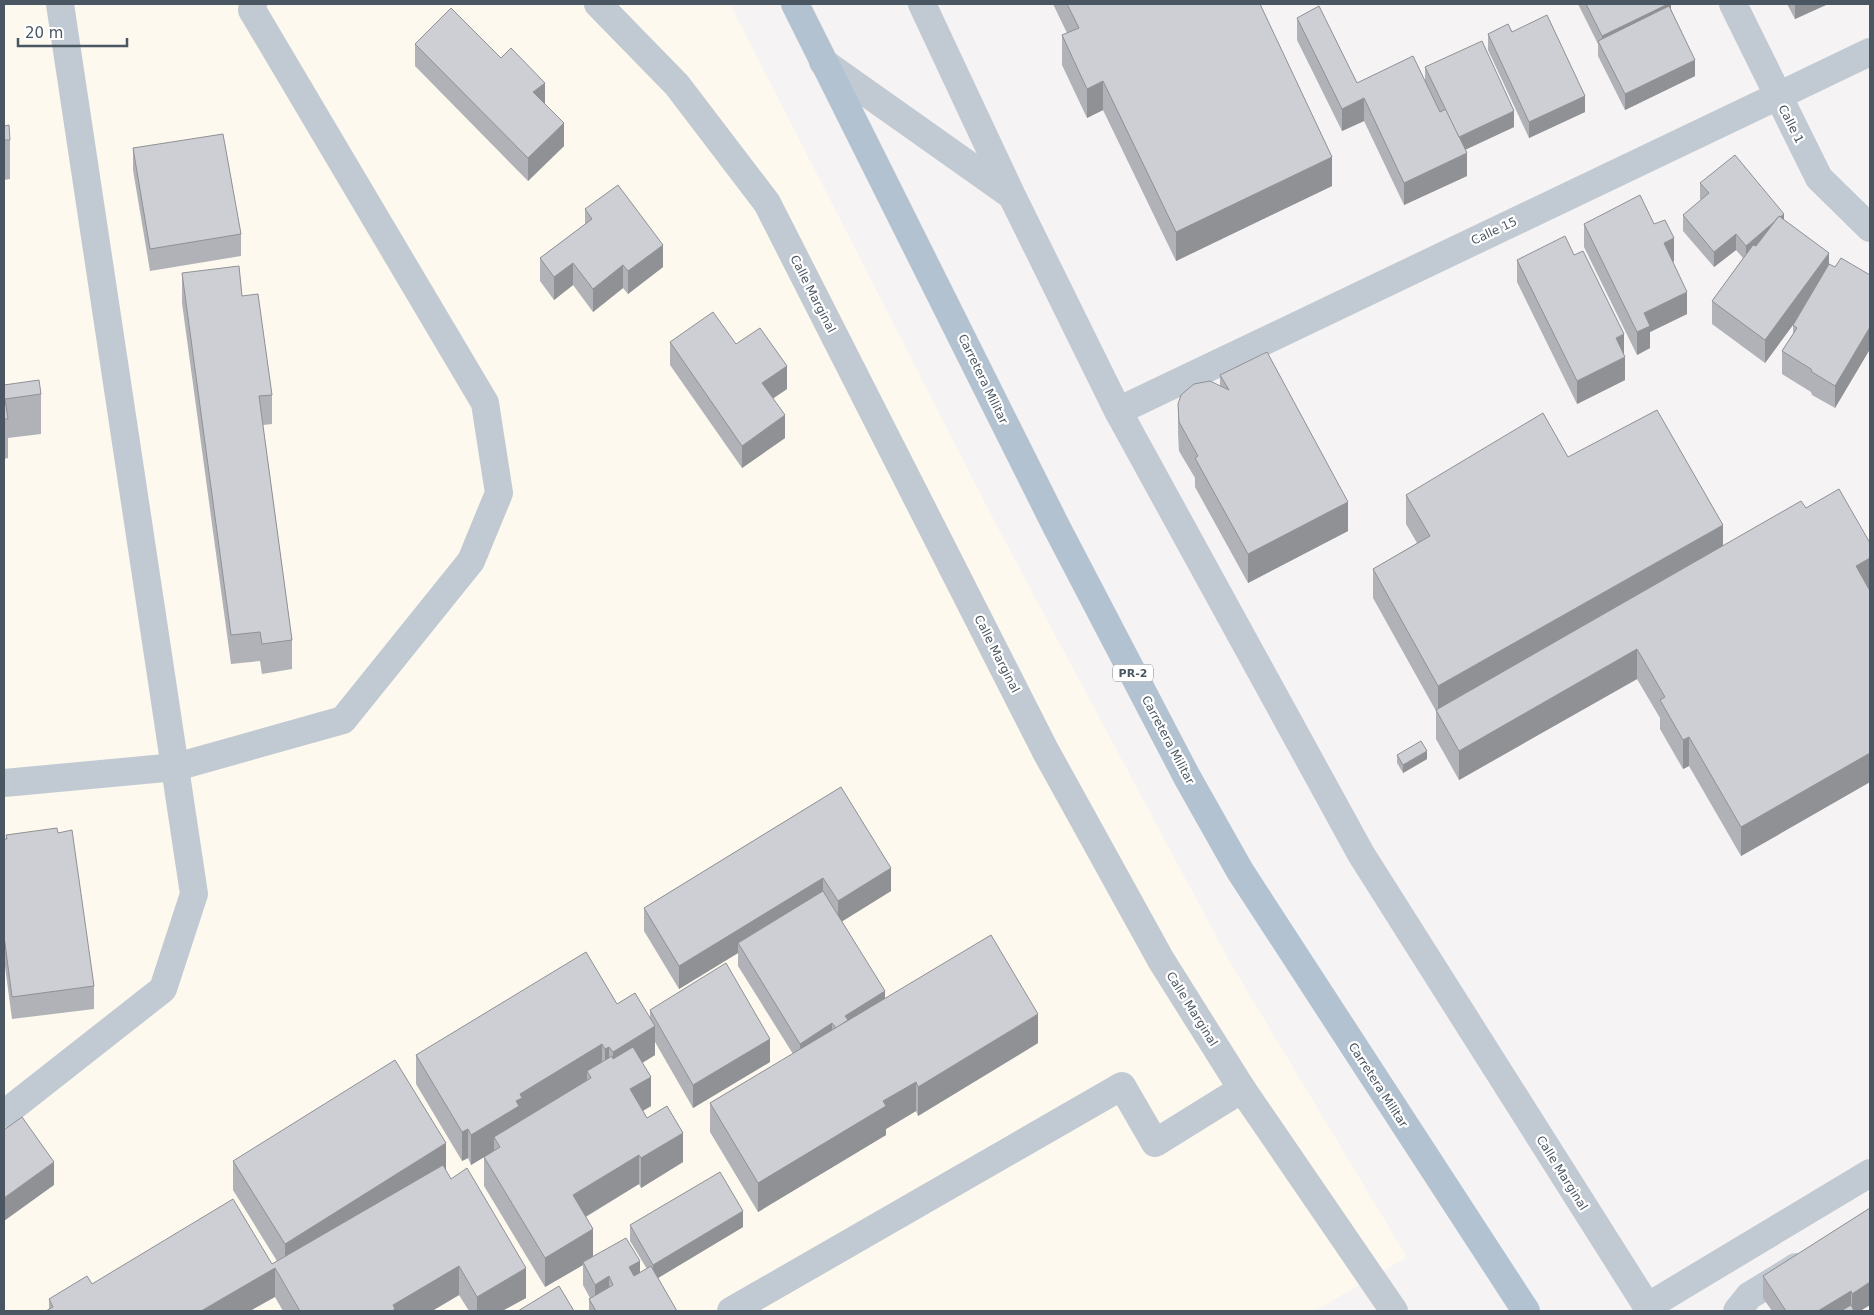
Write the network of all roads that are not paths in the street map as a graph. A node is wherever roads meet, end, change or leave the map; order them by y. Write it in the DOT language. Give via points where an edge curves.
graph roads {
  1 [pos="60,4"];
  2 [pos="253,4"];
  3 [pos="598,4"];
  4 [pos="795,4"];
  5 [pos="922,4"];
  6 [pos="1733,4"];
  7 [pos="1870,52"];
  8 [pos="823,62"];
  9 [pos="1777,96"];
  10 [pos="1012,196"];
  11 [pos="1870,228"];
  12 [pos="1118,411"];
  13 [pos="176,767"];
  14 [pos="4,783"];
  15 [pos="1242,1089"];
  16 [pos="4,1114"];
  17 [pos="1870,1173"];
  18 [pos="1814,1256"];
  19 [pos="1649,1309"];
  20 [pos="732,1311"];
  21 [pos="1394,1311"];
  22 [pos="1526,1311"];
  23 [pos="1736,1311"];
  1 -- 13 [label="street"];
  2 -- 13 [label="street" via="252,10 485,403 499,493 471,561 343,720"];
  3 -- 15 [label="street, Calle Marginal" via="677,85 767,204 1045,750 1161,960"];
  4 -- 8 [label="main road, Carretera Militar / PR-2"];
  5 -- 10 [label="street, Calle Marginal"];
  6 -- 9 [label="street, Calle 1"];
  7 -- 9 [label="street, Calle 15"];
  8 -- 10 [label="street"];
  8 -- 22 [label="main road, Carretera Militar / PR-2" via="1056,526 1192,785 1246,879"];
  9 -- 11 [label="street, Calle 1" via="1819,178"];
  9 -- 12 [label="street, Calle 15"];
  10 -- 12 [label="street, Calle Marginal"];
  12 -- 19 [label="street, Calle Marginal" via="1361,854"];
  13 -- 14 [label="street"];
  13 -- 16 [label="street" via="194,894 163,989"];
  15 -- 20 [label="street" via="1155,1143 1122,1086"];
  15 -- 21 [label="street, Calle Marginal"];
  17 -- 19 [label="street"];
  18 -- 23 [label="street" via="1749,1296"];
}
